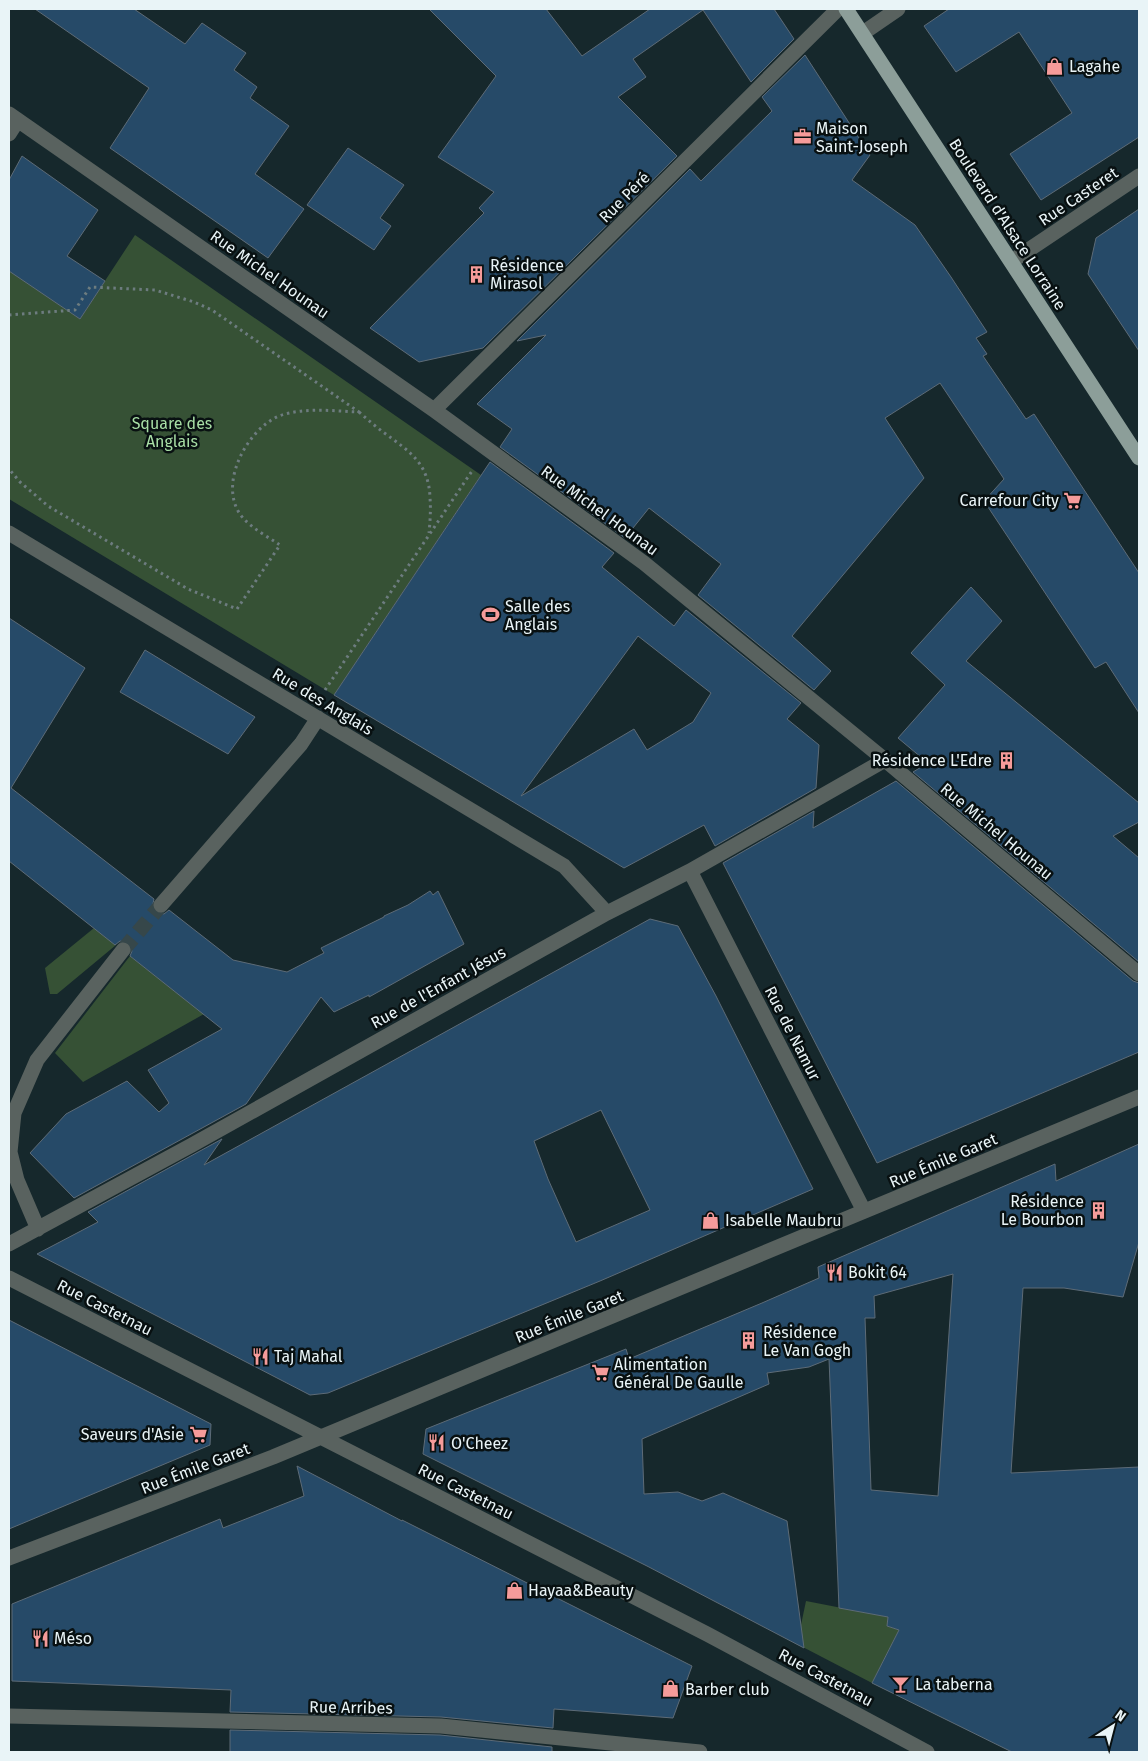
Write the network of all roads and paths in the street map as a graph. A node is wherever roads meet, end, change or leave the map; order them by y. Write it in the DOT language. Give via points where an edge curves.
graph roads {
  1 [pos="838,9"];
  2 [pos="846,9"];
  3 [pos="898,9"];
  4 [pos="863,33"];
  5 [pos="13,117"];
  6 [pos="9,134"];
  7 [pos="1139,176"];
  8 [pos="1012,261"];
  9 [pos="9,315"];
  10 [pos="434,410"];
  11 [pos="359,412"];
  12 [pos="487,448"];
  13 [pos="1139,458"];
  14 [pos="9,469"];
  15 [pos="9,533"];
  16 [pos="429,534"];
  17 [pos="314,716"];
  18 [pos="885,760"];
  19 [pos="690,870"];
  20 [pos="161,905"];
  21 [pos="607,912"];
  22 [pos="123,950"];
  23 [pos="1139,974"];
  24 [pos="1139,1097"];
  25 [pos="864,1211"];
  26 [pos="38,1228"];
  27 [pos="9,1244"];
  28 [pos="9,1278"];
  29 [pos="322,1437"];
  30 [pos="9,1558"];
  31 [pos="9,1716"];
  32 [pos="899,1747"];
  33 [pos="696,1752"];
  34 [pos="927,1752"];
  1 -- 10 [label="street, Rue Péré"];
  2 -- 4 [label="main road, Boulevard d'Alsace Lorraine"];
  3 -- 4 [label="street"];
  4 -- 8 [label="main road, Boulevard d'Alsace Lorraine"];
  5 -- 6 [label="street"];
  5 -- 10 [label="street, Rue Michel Hounau"];
  7 -- 8 [label="street, Rue Casteret"];
  8 -- 13 [label="main road, Boulevard d'Alsace Lorraine"];
  9 -- 11 [label="path" via="75,310 90,287 155,290 212,310"];
  10 -- 12 [label="street, Rue Michel Hounau"];
  11 -- 14 [label="path" via="295,412 278,417 251,437 235,466 235,504 242,517 280,545 238,609 188,590 48,506"];
  11 -- 16 [label="path" via="411,452 424,470 430,498"];
  12 -- 16 [label="path"];
  12 -- 18 [label="street, Rue Michel Hounau" via="644,563"];
  15 -- 17 [label="street, Rue des Anglais"];
  16 -- 17 [label="path"];
  17 -- 20 [label="street" via="301,744"];
  17 -- 21 [label="street, Rue des Anglais" via="564,866"];
  18 -- 19 [label="street, Rue de l'Enfant Jésus"];
  18 -- 23 [label="street, Rue Michel Hounau"];
  19 -- 21 [label="street, Rue de l'Enfant Jésus"];
  19 -- 25 [label="street, Rue de Namur"];
  21 -- 26 [label="street, Rue de l'Enfant Jésus"];
  22 -- 26 [label="street" via="37,1060 14,1113 10,1152 17,1180"];
  24 -- 25 [label="street, Rue Émile Garet"];
  25 -- 29 [label="street, Rue Émile Garet"];
  26 -- 27 [label="street, Rue de l'Enfant Jésus"];
  28 -- 29 [label="street, Rue Castetnau"];
  29 -- 30 [label="street, Rue Émile Garet"];
  29 -- 32 [label="street, Rue Castetnau" via="865,1718"];
  31 -- 33 [label="street, Rue Arribes" via="442,1726"];
  32 -- 34 [label="street, Rue Castetnau"];
}
